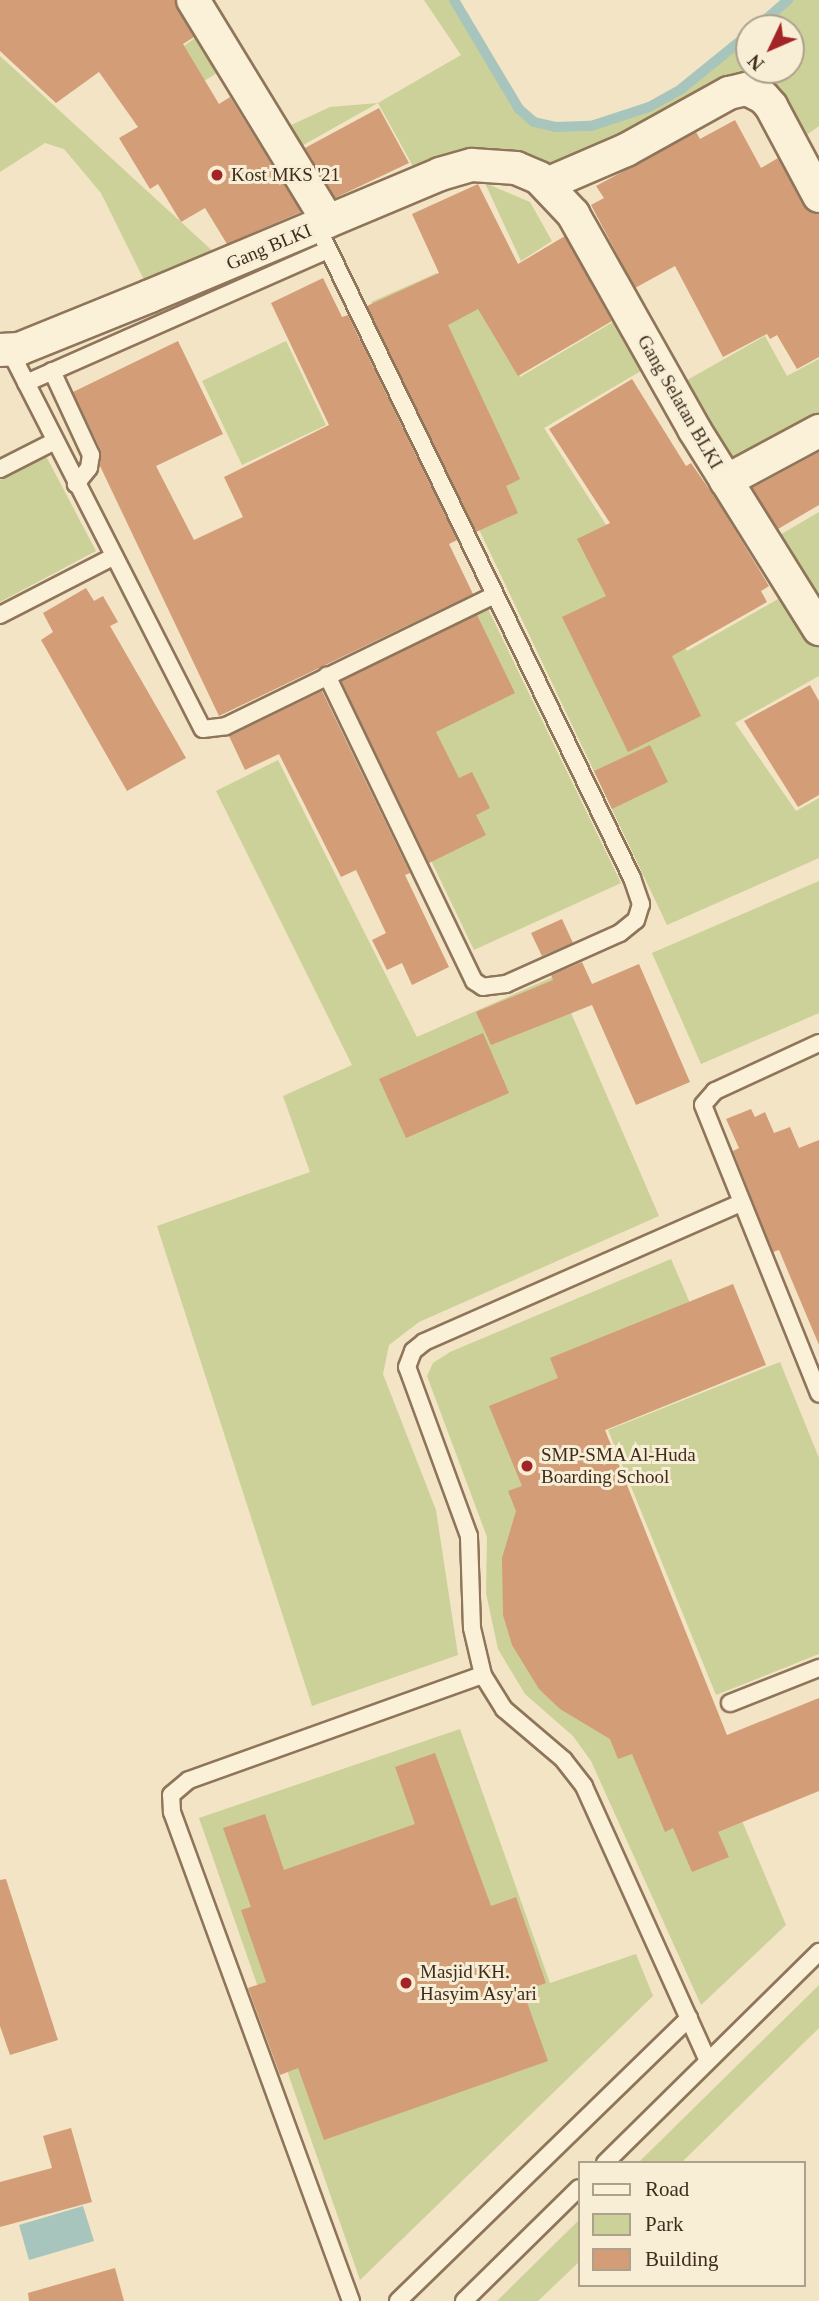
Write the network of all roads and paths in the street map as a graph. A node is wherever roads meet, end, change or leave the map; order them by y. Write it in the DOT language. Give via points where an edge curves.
graph roads {
  1 [pos="194,0"];
  2 [pos="543,181"];
  3 [pos="819,196"];
  4 [pos="324,233"];
  5 [pos="5,350"];
  6 [pos="52,371"];
  7 [pos="26,383"];
  8 [pos="819,431"];
  9 [pos="55,441"];
  10 [pos="0,469"];
  11 [pos="726,481"];
  12 [pos="76,484"];
  13 [pos="113,557"];
  14 [pos="494,595"];
  15 [pos="0,615"];
  16 [pos="819,629"];
  17 [pos="327,676"];
  18 [pos="819,1043"];
  19 [pos="740,1203"];
  20 [pos="819,1394"];
  21 [pos="819,1668"];
  22 [pos="483,1675"];
  23 [pos="730,1703"];
  24 [pos="819,1952"];
  25 [pos="688,2018"];
  26 [pos="708,2061"];
  27 [pos="607,2161"];
  28 [pos="578,2189"];
  29 [pos="351,2301"];
  30 [pos="398,2301"];
  31 [pos="464,2301"];
  1 -- 4 [label="street"];
  2 -- 3 [label="street" via="626,149 729,93 747,89 771,107"];
  2 -- 4 [label="street, Gang BLKI" via="516,168 472,165 423,180"];
  2 -- 11 [label="street, Gang Selatan BLKI" via="573,214"];
  4 -- 5 [label="street, Gang BLKI"];
  4 -- 6 [label="lane"];
  4 -- 14 [label="lane"];
  5 -- 7 [label="lane"];
  6 -- 7 [label="lane"];
  6 -- 12 [label="lane" via="92,455 89,468"];
  7 -- 9 [label="lane"];
  8 -- 11 [label="street"];
  9 -- 10 [label="lane"];
  9 -- 12 [label="lane"];
  11 -- 16 [label="street, Gang Selatan BLKI"];
  12 -- 13 [label="lane"];
  13 -- 15 [label="lane"];
  13 -- 17 [label="lane" via="203,729 226,726"];
  14 -- 17 [label="lane"];
  14 -- 17 [label="lane" via="638,892 640,913 620,933 494,988 474,981"];
  18 -- 19 [label="lane" via="704,1100 705,1119"];
  19 -- 20 [label="lane"];
  19 -- 22 [label="lane" via="424,1342 408,1359 410,1384 469,1536 472,1628"];
  21 -- 23 [label="lane"];
  22 -- 25 [label="lane" via="504,1709 564,1760 584,1786"];
  22 -- 29 [label="lane" via="189,1780 171,1795 172,1812"];
  24 -- 26 [label="lane"];
  25 -- 26 [label="lane"];
  25 -- 30 [label="lane"];
  26 -- 27 [label="lane"];
  28 -- 31 [label="lane"];
}
